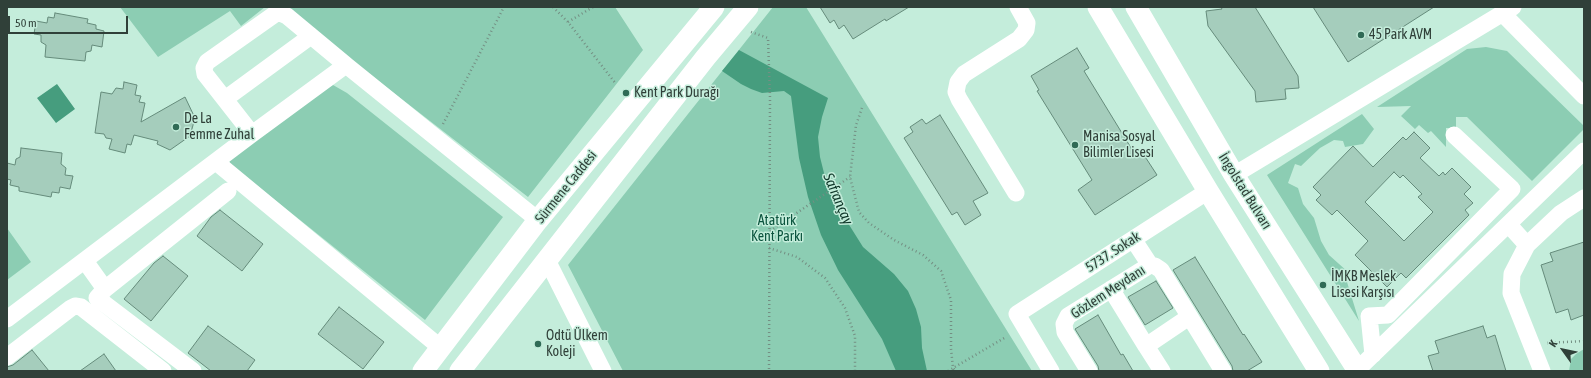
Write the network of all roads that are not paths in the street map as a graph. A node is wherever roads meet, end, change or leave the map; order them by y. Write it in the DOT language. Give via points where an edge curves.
graph roads {
  1 [pos="714,7"];
  2 [pos="748,7"];
  3 [pos="1018,7"];
  4 [pos="1098,7"];
  5 [pos="1136,7"];
  6 [pos="1508,10"];
  7 [pos="311,36"];
  8 [pos="686,40"];
  9 [pos="706,57"];
  10 [pos="346,65"];
  11 [pos="1584,96"];
  12 [pos="226,99"];
  13 [pos="252,134"];
  14 [pos="1454,135"];
  15 [pos="1584,152"];
  16 [pos="216,162"];
  17 [pos="1234,176"];
  18 [pos="1512,189"];
  19 [pos="228,191"];
  20 [pos="1208,192"];
  21 [pos="1016,193"];
  22 [pos="1584,198"];
  23 [pos="1529,206"];
  24 [pos="538,220"];
  25 [pos="1509,225"];
  26 [pos="1133,240"];
  27 [pos="1527,244"];
  28 [pos="518,248"];
  29 [pos="85,261"];
  30 [pos="544,263"];
  31 [pos="1150,265"];
  32 [pos="105,289"];
  33 [pos="1111,289"];
  34 [pos="1189,317"];
  35 [pos="7,319"];
  36 [pos="1146,346"];
  37 [pos="441,348"];
  38 [pos="1373,355"];
  39 [pos="7,357"];
  40 [pos="1358,370"];
  41 [pos="163,371"];
  42 [pos="193,371"];
  43 [pos="423,371"];
  44 [pos="460,371"];
  45 [pos="603,371"];
  46 [pos="1051,371"];
  47 [pos="1089,371"];
  48 [pos="1162,371"];
  49 [pos="1223,371"];
  50 [pos="1319,371"];
  51 [pos="1542,371"];
  1 -- 8 [label="main road, Sürmene Caddesi"];
  2 -- 9 [label="main road"];
  3 -- 21 [label="street" via="1027,23 1026,30 1019,39 964,74 958,82 956,92"];
  4 -- 20 [label="main road"];
  5 -- 17 [label="main road, İngolstad Bulvarı"];
  6 -- 11 [label="street"];
  6 -- 17 [label="street"];
  7 -- 10 [label="street"];
  7 -- 12 [label="street"];
  7 -- 12 [label="street" via="287,16 275,14 207,62 205,74"];
  8 -- 9 [label="main road"];
  8 -- 24 [label="main road, Sürmene Caddesi"];
  9 -- 30 [label="main road"];
  10 -- 13 [label="street"];
  10 -- 24 [label="street"];
  12 -- 13 [label="street"];
  13 -- 16 [label="street"];
  14 -- 18 [label="street"];
  15 -- 23 [label="street"];
  16 -- 29 [label="street"];
  16 -- 37 [label="street"];
  17 -- 40 [label="main road, İngolstad Bulvarı"];
  18 -- 23 [label="street"];
  18 -- 38 [label="street" via="1388,315 1369,316"];
  19 -- 32 [label="street"];
  20 -- 26 [label="street, 5737. Sokak"];
  20 -- 50 [label="main road"];
  22 -- 27 [label="street" via="1562,213"];
  23 -- 25 [label="street"];
  24 -- 28 [label="main road, Sürmene Caddesi"];
  25 -- 27 [label="street"];
  25 -- 38 [label="street"];
  26 -- 31 [label="street"];
  26 -- 46 [label="street, 5737. Sokak" via="1017,314"];
  27 -- 51 [label="street" via="1512,274 1511,293"];
  28 -- 30 [label="main road"];
  28 -- 37 [label="main road, Sürmene Caddesi"];
  29 -- 32 [label="street"];
  29 -- 35 [label="street"];
  30 -- 44 [label="main road"];
  30 -- 45 [label="street"];
  31 -- 33 [label="street, Gözlem Meydanı"];
  31 -- 34 [label="street, Gözlem Meydanı" via="1161,270"];
  32 -- 42 [label="street" via="97,298"];
  33 -- 36 [label="street"];
  33 -- 47 [label="street, Gözlem Meydanı" via="1068,316 1064,324 1065,332"];
  34 -- 36 [label="street"];
  34 -- 49 [label="street, Gözlem Meydanı"];
  36 -- 48 [label="street"];
  37 -- 43 [label="main road, Sürmene Caddesi"];
  38 -- 40 [label="street"];
  39 -- 41 [label="street" via="75,306 81,307"];
}
